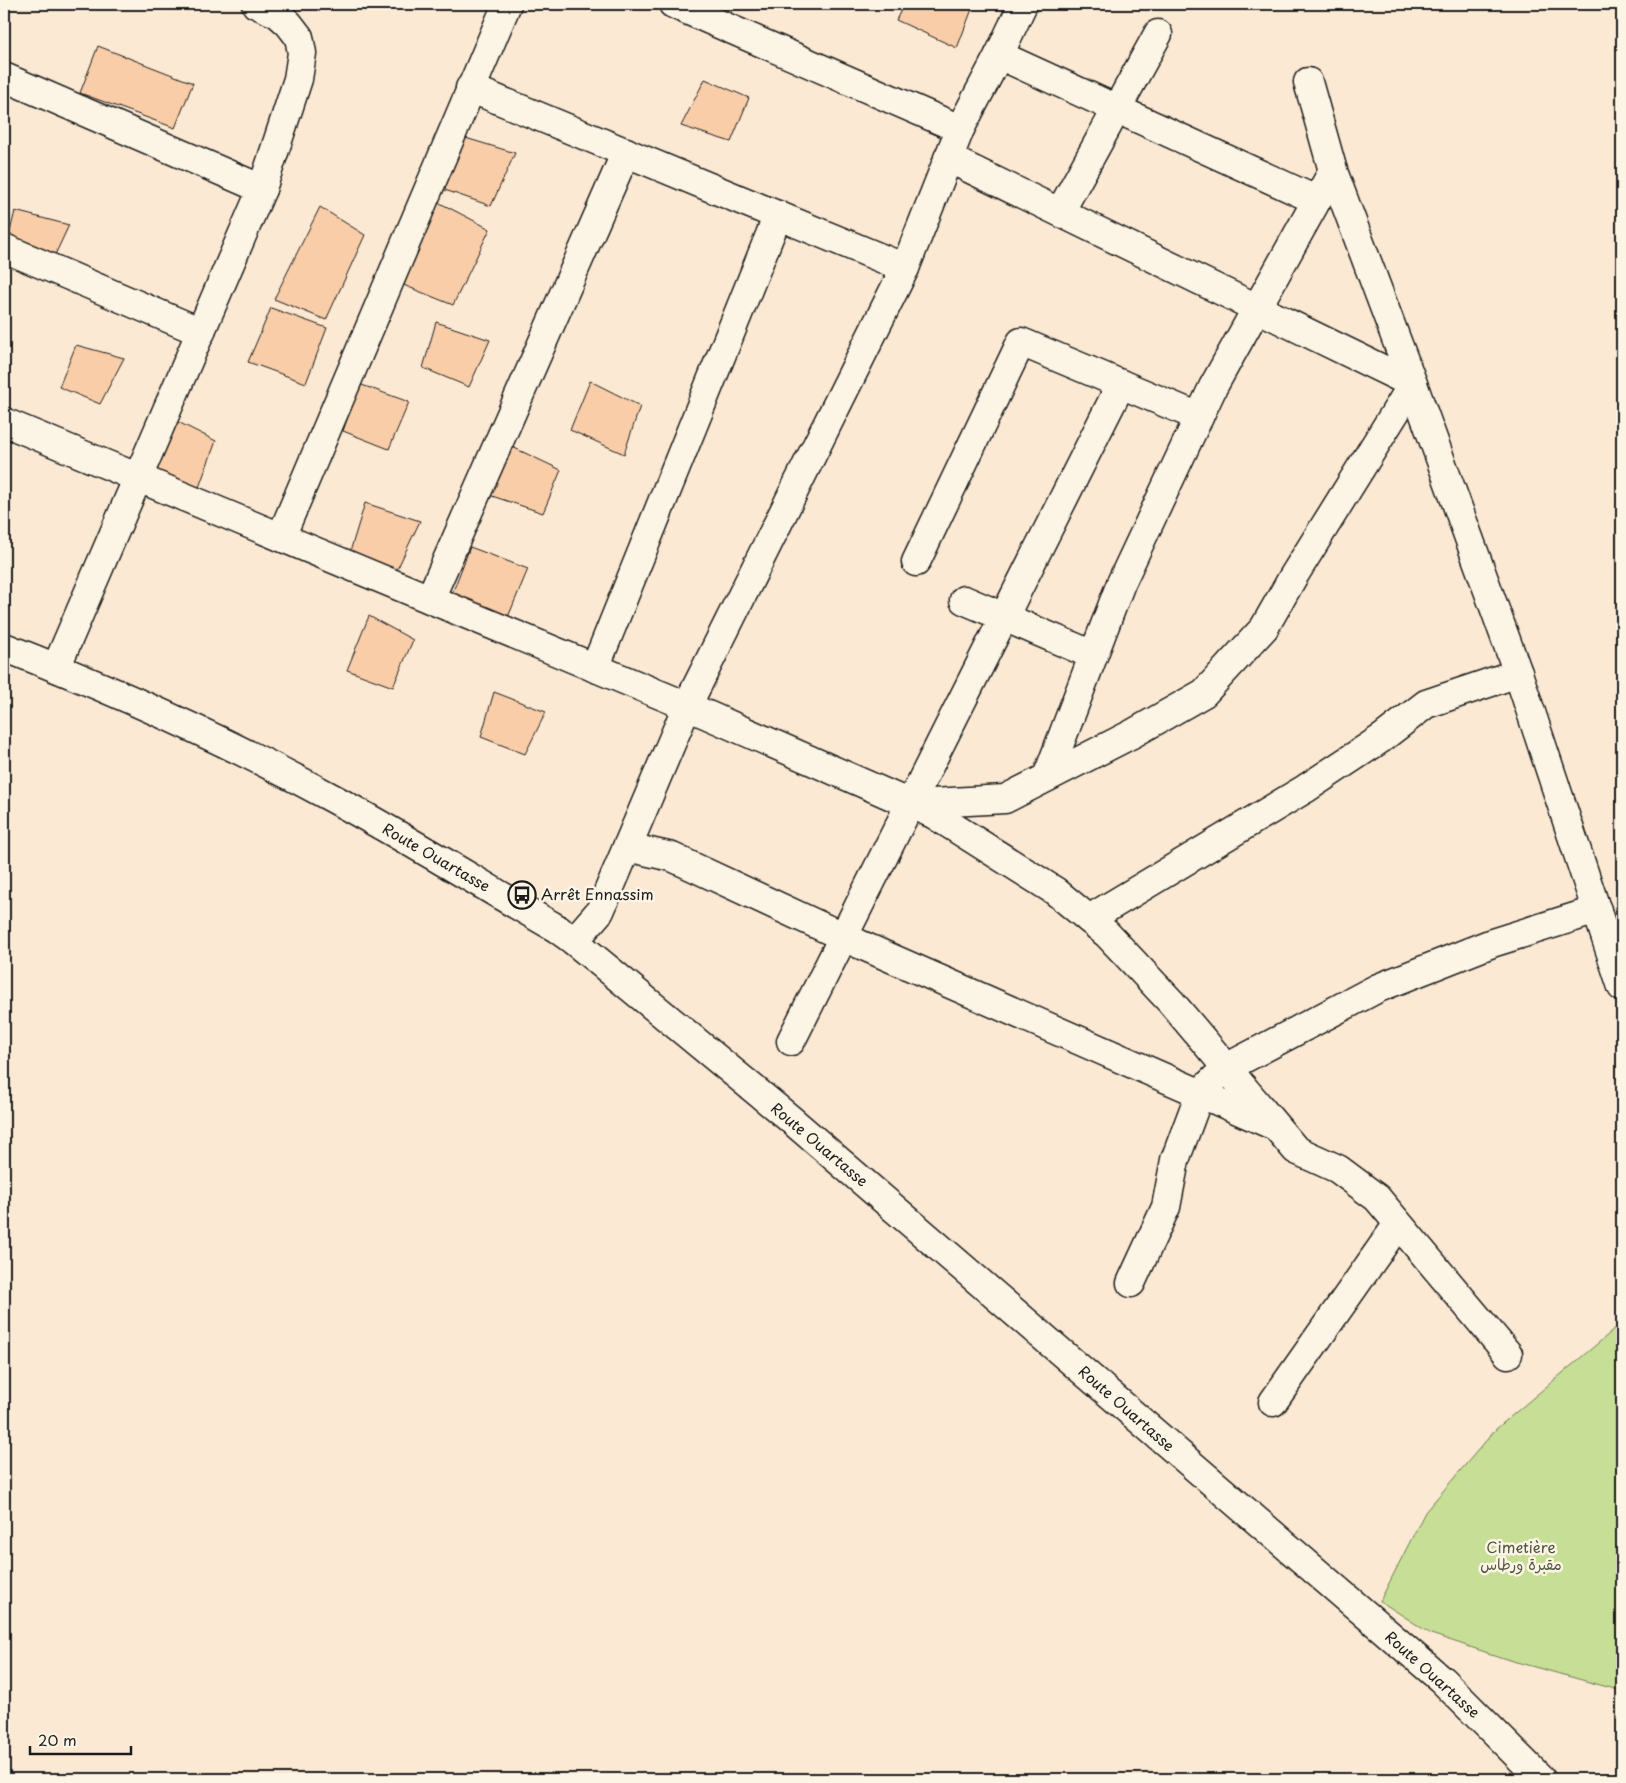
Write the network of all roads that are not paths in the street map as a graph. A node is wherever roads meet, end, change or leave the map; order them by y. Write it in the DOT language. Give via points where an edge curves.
graph roads {
  1 [pos="256,4"];
  2 [pos="507,4"];
  3 [pos="674,4"];
  4 [pos="1022,4"];
  5 [pos="1158,34"];
  6 [pos="1000,55"];
  7 [pos="4,77"];
  8 [pos="1308,82"];
  9 [pos="470,88"];
  10 [pos="1117,109"];
  11 [pos="960,129"];
  12 [pos="626,152"];
  13 [pos="948,158"];
  14 [pos="1333,171"];
  15 [pos="262,188"];
  16 [pos="1316,200"];
  17 [pos="1060,212"];
  18 [pos="778,215"];
  19 [pos="4,248"];
  20 [pos="905,268"];
  21 [pos="1257,308"];
  22 [pos="200,332"];
  23 [pos="1121,384"];
  24 [pos="1413,384"];
  25 [pos="1199,418"];
  26 [pos="4,422"];
  27 [pos="138,478"];
  28 [pos="281,537"];
  29 [pos="916,562"];
  30 [pos="430,599"];
  31 [pos="964,600"];
  32 [pos="1003,617"];
  33 [pos="4,647"];
  34 [pos="1094,656"];
  35 [pos="56,668"];
  36 [pos="595,668"];
  37 [pos="1518,673"];
  38 [pos="687,706"];
  39 [pos="1047,777"];
  40 [pos="910,804"];
  41 [pos="627,847"];
  42 [pos="1597,910"];
  43 [pos="1089,919"];
  44 [pos="843,936"];
  45 [pos="574,941"];
  46 [pos="1622,987"];
  47 [pos="790,1041"];
  48 [pos="1226,1068"];
  49 [pos="1200,1093"];
  50 [pos="1277,1127"];
  51 [pos="1398,1224"];
  52 [pos="1131,1283"];
  53 [pos="1508,1354"];
  54 [pos="1273,1402"];
  55 [pos="1541,1779"];
  1 -- 15 [label="street" via="278,14 289,24 300,37 302,53 298,79"];
  2 -- 9 [label="street"];
  3 -- 11 [label="street"];
  4 -- 6 [label="street"];
  5 -- 10 [label="street"];
  6 -- 10 [label="street"];
  6 -- 11 [label="street"];
  7 -- 15 [label="street"];
  8 -- 14 [label="street"];
  9 -- 12 [label="street"];
  9 -- 28 [label="street"];
  10 -- 16 [label="street"];
  10 -- 17 [label="street"];
  11 -- 13 [label="street"];
  12 -- 18 [label="street"];
  12 -- 30 [label="street"];
  13 -- 17 [label="street"];
  13 -- 20 [label="street"];
  14 -- 16 [label="street"];
  14 -- 24 [label="street"];
  15 -- 22 [label="street"];
  16 -- 21 [label="street"];
  17 -- 21 [label="street"];
  18 -- 20 [label="street"];
  18 -- 36 [label="street"];
  19 -- 22 [label="street"];
  20 -- 38 [label="street"];
  21 -- 24 [label="street"];
  21 -- 25 [label="street"];
  22 -- 27 [label="street"];
  23 -- 25 [label="street"];
  23 -- 29 [label="street" via="1021,342"];
  23 -- 32 [label="street"];
  24 -- 37 [label="street"];
  24 -- 39 [label="street" via="1264,628 1204,693"];
  25 -- 34 [label="street" via="1121,582"];
  26 -- 27 [label="street"];
  27 -- 28 [label="street"];
  27 -- 35 [label="street"];
  28 -- 30 [label="street"];
  30 -- 36 [label="street"];
  31 -- 32 [label="street"];
  32 -- 34 [label="street"];
  32 -- 40 [label="street"];
  33 -- 35 [label="street, Route Ouartasse"];
  34 -- 39 [label="street"];
  35 -- 45 [label="street, Route Ouartasse" via="196,729 333,798"];
  36 -- 38 [label="street"];
  37 -- 42 [label="street"];
  37 -- 43 [label="street" via="1426,704 1382,738 1305,789"];
  38 -- 40 [label="street"];
  38 -- 41 [label="street"];
  39 -- 40 [label="street" via="1005,799"];
  40 -- 43 [label="street" via="933,814 1055,891"];
  40 -- 44 [label="street"];
  41 -- 44 [label="street" via="672,857"];
  41 -- 45 [label="street" via="600,911"];
  42 -- 46 [label="street"];
  42 -- 48 [label="street" via="1492,943 1378,988"];
  43 -- 48 [label="street" via="1171,1002"];
  44 -- 47 [label="street"];
  44 -- 49 [label="street"];
  45 -- 55 [label="street, Route Ouartasse" via="811,1137 1434,1674"];
  48 -- 49 [label="street"];
  48 -- 50 [label="street"];
  49 -- 50 [label="street"];
  49 -- 52 [label="street" via="1176,1160 1166,1207"];
  50 -- 51 [label="street" via="1296,1150 1338,1169 1377,1198"];
  51 -- 53 [label="street"];
  51 -- 54 [label="street"];
}
